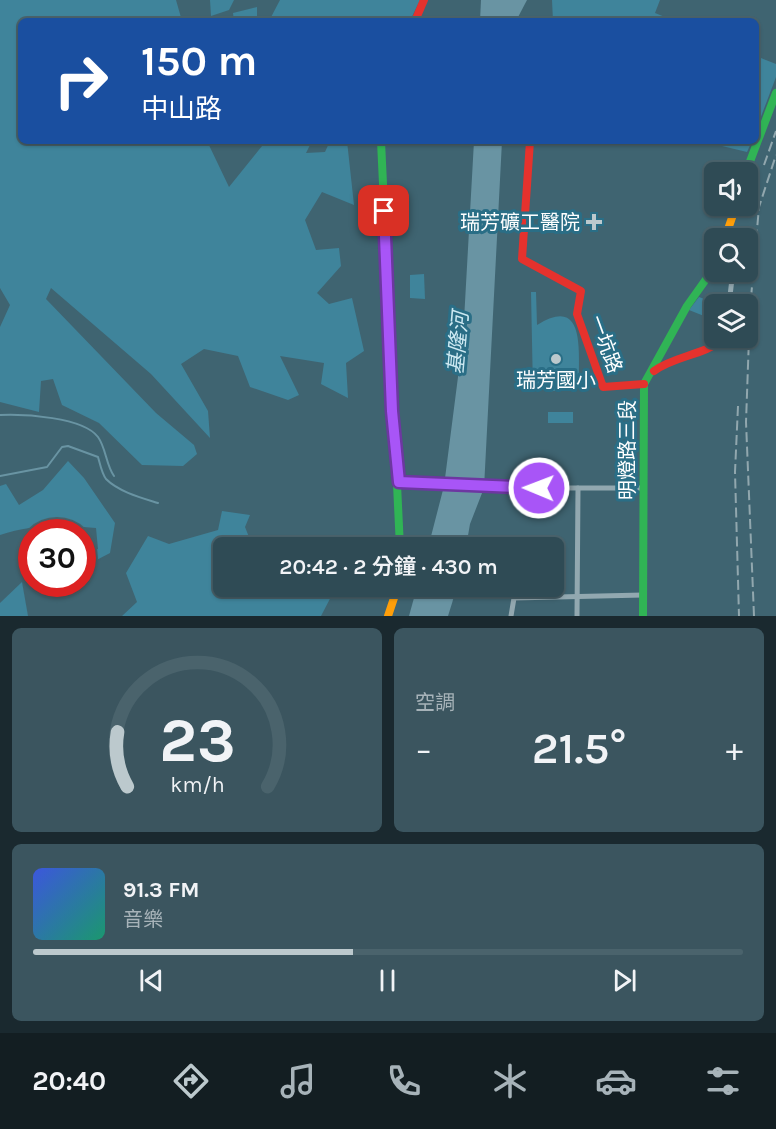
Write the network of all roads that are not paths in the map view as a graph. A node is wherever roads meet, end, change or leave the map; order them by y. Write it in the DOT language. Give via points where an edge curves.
graph roads {
  1 [pos="424,0"];
  2 [pos="416,18"];
  3 [pos="776,93"];
  4 [pos="759,138"];
  5 [pos="381,144"];
  6 [pos="530,144"];
  7 [pos="757,144"];
  8 [pos="750,162"];
  9 [pos="705,282"];
  10 [pos="712,348"];
  11 [pos="644,384"];
  12 [pos="399,482"];
  13 [pos="578,488"];
  14 [pos="643,488"];
  15 [pos="400,537"];
  16 [pos="644,595"];
  17 [pos="577,596"];
  18 [pos="394,597"];
  19 [pos="388,616"];
  20 [pos="511,616"];
  21 [pos="577,616"];
  22 [pos="643,616"];
  1 -- 2 [label="street"];
  3 -- 4 [label="street"];
  5 -- 12 [label="street" via="392,411"];
  6 -- 11 [label="street, 一坑路" via="522,259 581,291 581,329 603,387"];
  7 -- 8 [label="street"];
  9 -- 11 [label="street, 明燈路三段" via="687,306"];
  10 -- 11 [label="street, 一坑路" via="661,365"];
  11 -- 14 [label="street, 明燈路三段"];
  12 -- 13 [label="street"];
  12 -- 15 [label="street"];
  13 -- 14 [label="street"];
  13 -- 17 [label="street"];
  14 -- 16 [label="street, 明燈路三段"];
  16 -- 17 [label="street"];
  16 -- 22 [label="street, 明燈路三段"];
  17 -- 20 [label="street" via="514,598"];
  17 -- 21 [label="street"];
  18 -- 19 [label="street"];
}
